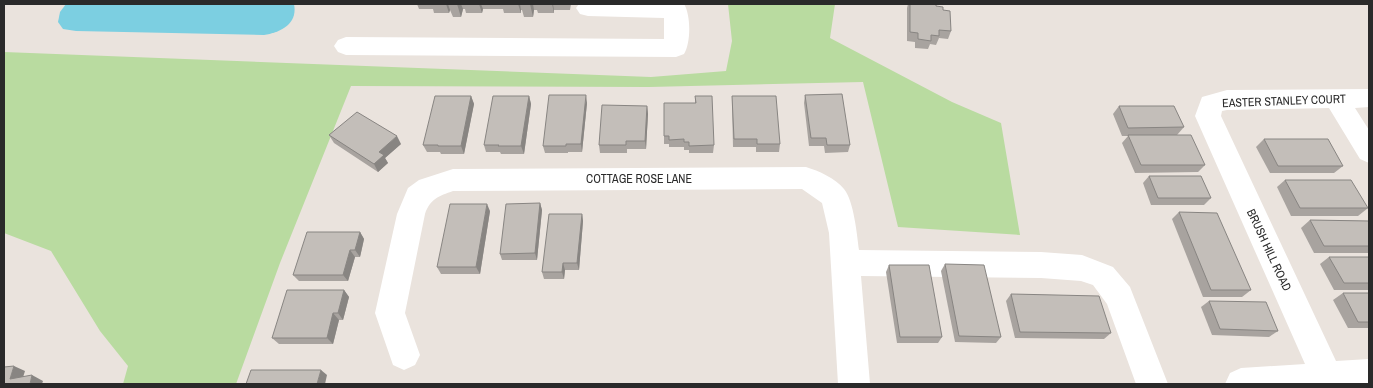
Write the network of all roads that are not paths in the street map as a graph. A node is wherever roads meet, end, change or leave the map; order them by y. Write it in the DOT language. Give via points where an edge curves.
graph roads {
  1 [pos="588,6"];
  2 [pos="346,46"];
  3 [pos="584,48"];
  4 [pos="1369,98"];
  5 [pos="1336,99"];
  6 [pos="1208,116"];
  7 [pos="1369,152"];
  8 [pos="845,263"];
  9 [pos="404,355"];
  10 [pos="1369,374"];
  11 [pos="1329,381"];
  12 [pos="854,384"];
  13 [pos="1152,384"];
  14 [pos="1241,384"];
  1 -- 3 [label="street"];
  1 -- 3 [label="street" via="676,10 676,48"];
  2 -- 3 [label="street"];
  4 -- 5 [label="street, EASTER STANLEY COURT"];
  5 -- 6 [label="street, EASTER STANLEY COURT" via="1227,100 1211,104"];
  5 -- 7 [label="street"];
  6 -- 11 [label="street, BRUSH HILL ROAD"];
  8 -- 9 [label="street, COTTAGE ROSE LANE" via="843,233 834,197 806,178 453,180 429,188 418,196 411,214 390,313"];
  8 -- 12 [label="street, COTTAGE ROSE LANE"];
  8 -- 13 [label="street" via="1041,265 1082,268 1103,276 1119,297"];
  10 -- 11 [label="street"];
  11 -- 14 [label="street"];
}
